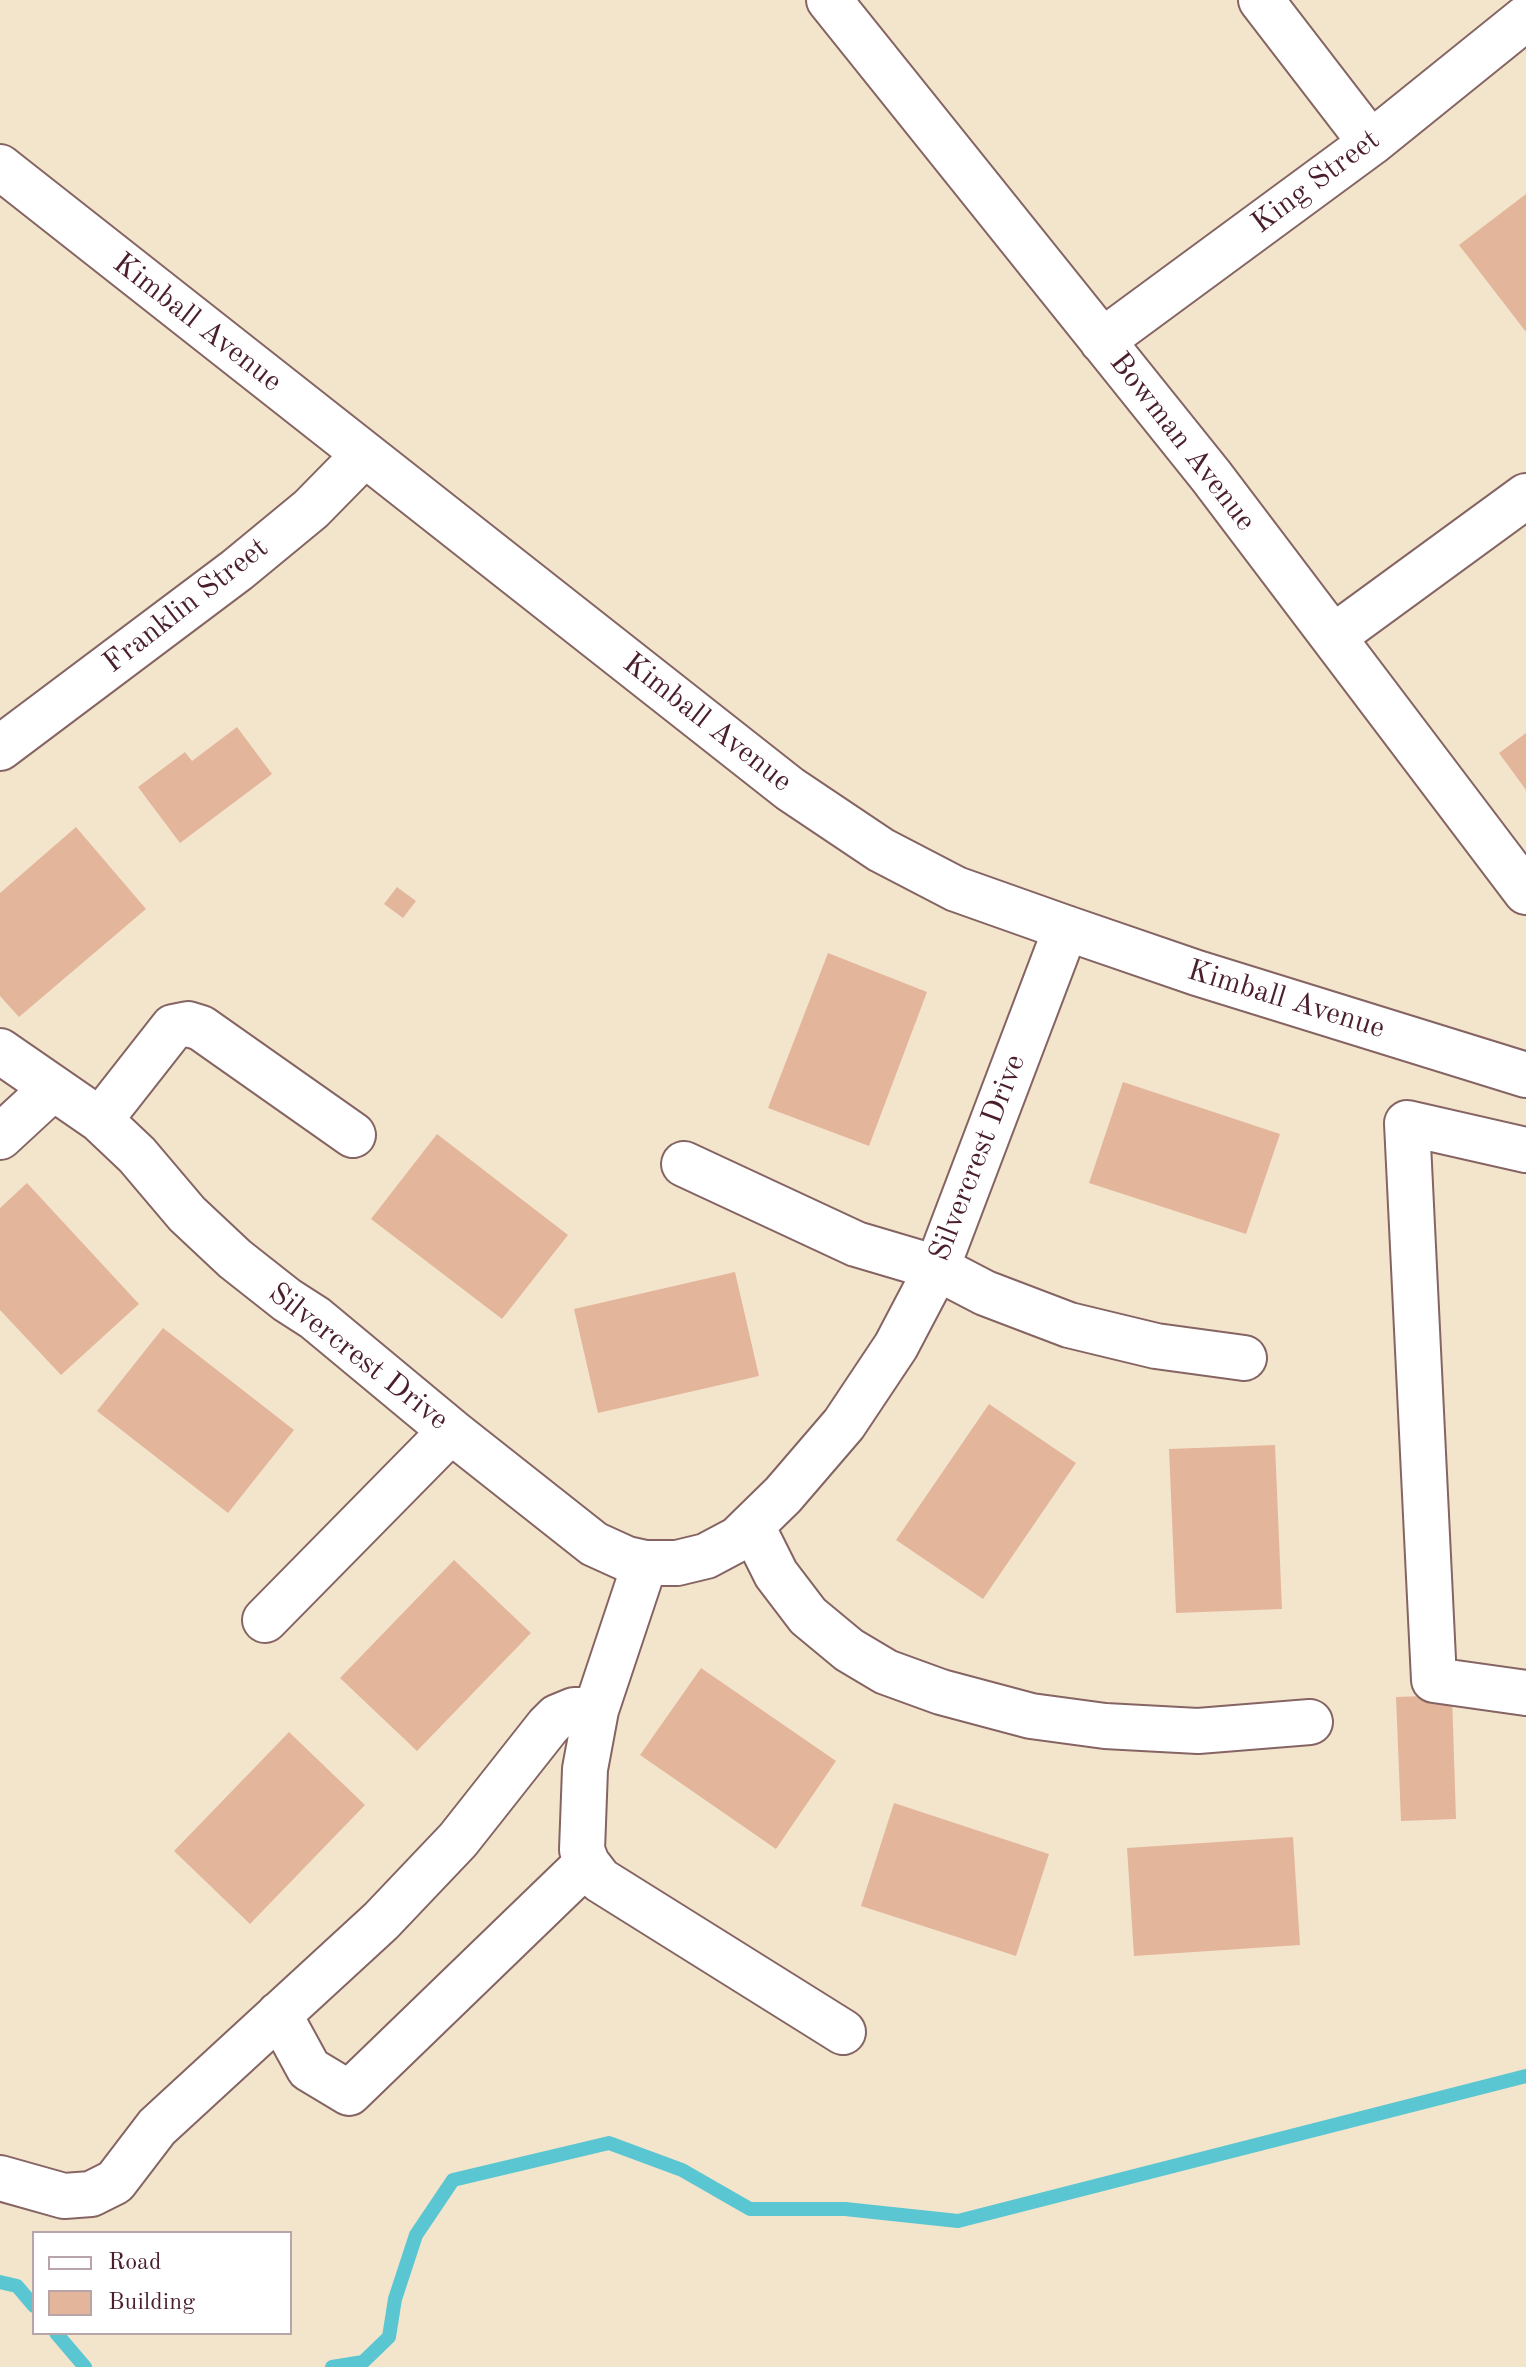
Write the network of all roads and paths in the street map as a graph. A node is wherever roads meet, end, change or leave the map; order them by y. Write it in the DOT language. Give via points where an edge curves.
graph roads {
  1 [pos="829,0"];
  2 [pos="1261,0"];
  3 [pos="1526,18"];
  4 [pos="1371,143"];
  5 [pos="0,167"];
  6 [pos="1102,341"];
  7 [pos="364,455"];
  8 [pos="1526,496"];
  9 [pos="1333,637"];
  10 [pos="0,748"];
  11 [pos="1526,892"];
  12 [pos="1066,928"];
  13 [pos="0,1051"];
  14 [pos="1526,1075"];
  15 [pos="53,1088"];
  16 [pos="100,1120"];
  17 [pos="353,1135"];
  18 [pos="0,1137"];
  19 [pos="1526,1150"];
  20 [pos="684,1164"];
  21 [pos="937,1268"];
  22 [pos="1244,1358"];
  23 [pos="451,1431"];
  24 [pos="752,1526"];
  25 [pos="645,1563"];
  26 [pos="265,1620"];
  27 [pos="1526,1693"];
  28 [pos="596,1710"];
  29 [pos="1310,1722"];
  30 [pos="587,1863"];
  31 [pos="279,2014"];
  32 [pos="843,2032"];
  33 [pos="0,2178"];
  1 -- 6 [label="street, Bowman Avenue"];
  2 -- 4 [label="street"];
  3 -- 4 [label="street, King Street"];
  4 -- 6 [label="street, King Street"];
  5 -- 7 [label="street, Kimball Avenue"];
  6 -- 9 [label="street, Bowman Avenue"];
  7 -- 10 [label="street, Franklin Street" via="311,509 237,570"];
  7 -- 12 [label="street, Kimball Avenue" via="790,789 881,850 956,889"];
  8 -- 9 [label="street"];
  9 -- 11 [label="street, Bowman Avenue"];
  12 -- 14 [label="street, Kimball Avenue"];
  12 -- 21 [label="street, Silvercrest Drive"];
  13 -- 15 [label="street, Silvercrest Drive"];
  15 -- 16 [label="street, Silvercrest Drive"];
  15 -- 18 [label="street"];
  16 -- 17 [label="street" via="173,1027 188,1024"];
  16 -- 23 [label="street, Silvercrest Drive" via="235,1259"];
  19 -- 27 [label="street" via="1407,1123 1434,1680"];
  20 -- 21 [label="street" via="856,1244"];
  21 -- 22 [label="street" via="1069,1325 1156,1346"];
  21 -- 24 [label="street, Silvercrest Drive" via="896,1346 844,1424"];
  23 -- 25 [label="street, Silvercrest Drive" via="594,1544"];
  23 -- 26 [label="street"];
  24 -- 25 [label="street, Silvercrest Drive" via="706,1556"];
  24 -- 29 [label="street" via="776,1574 808,1616 886,1672 941,1692 1031,1716 1105,1726 1198,1731"];
  25 -- 28 [label="street"];
  28 -- 30 [label="street" via="585,1769 582,1850"];
  28 -- 31 [label="street" via="557,1717 458,1840 381,1921"];
  30 -- 31 [label="street" via="349,2093 309,2069"];
  30 -- 32 [label="street" via="600,1880"];
  31 -- 33 [label="street" via="157,2127 115,2182 91,2194 64,2196"];
}
